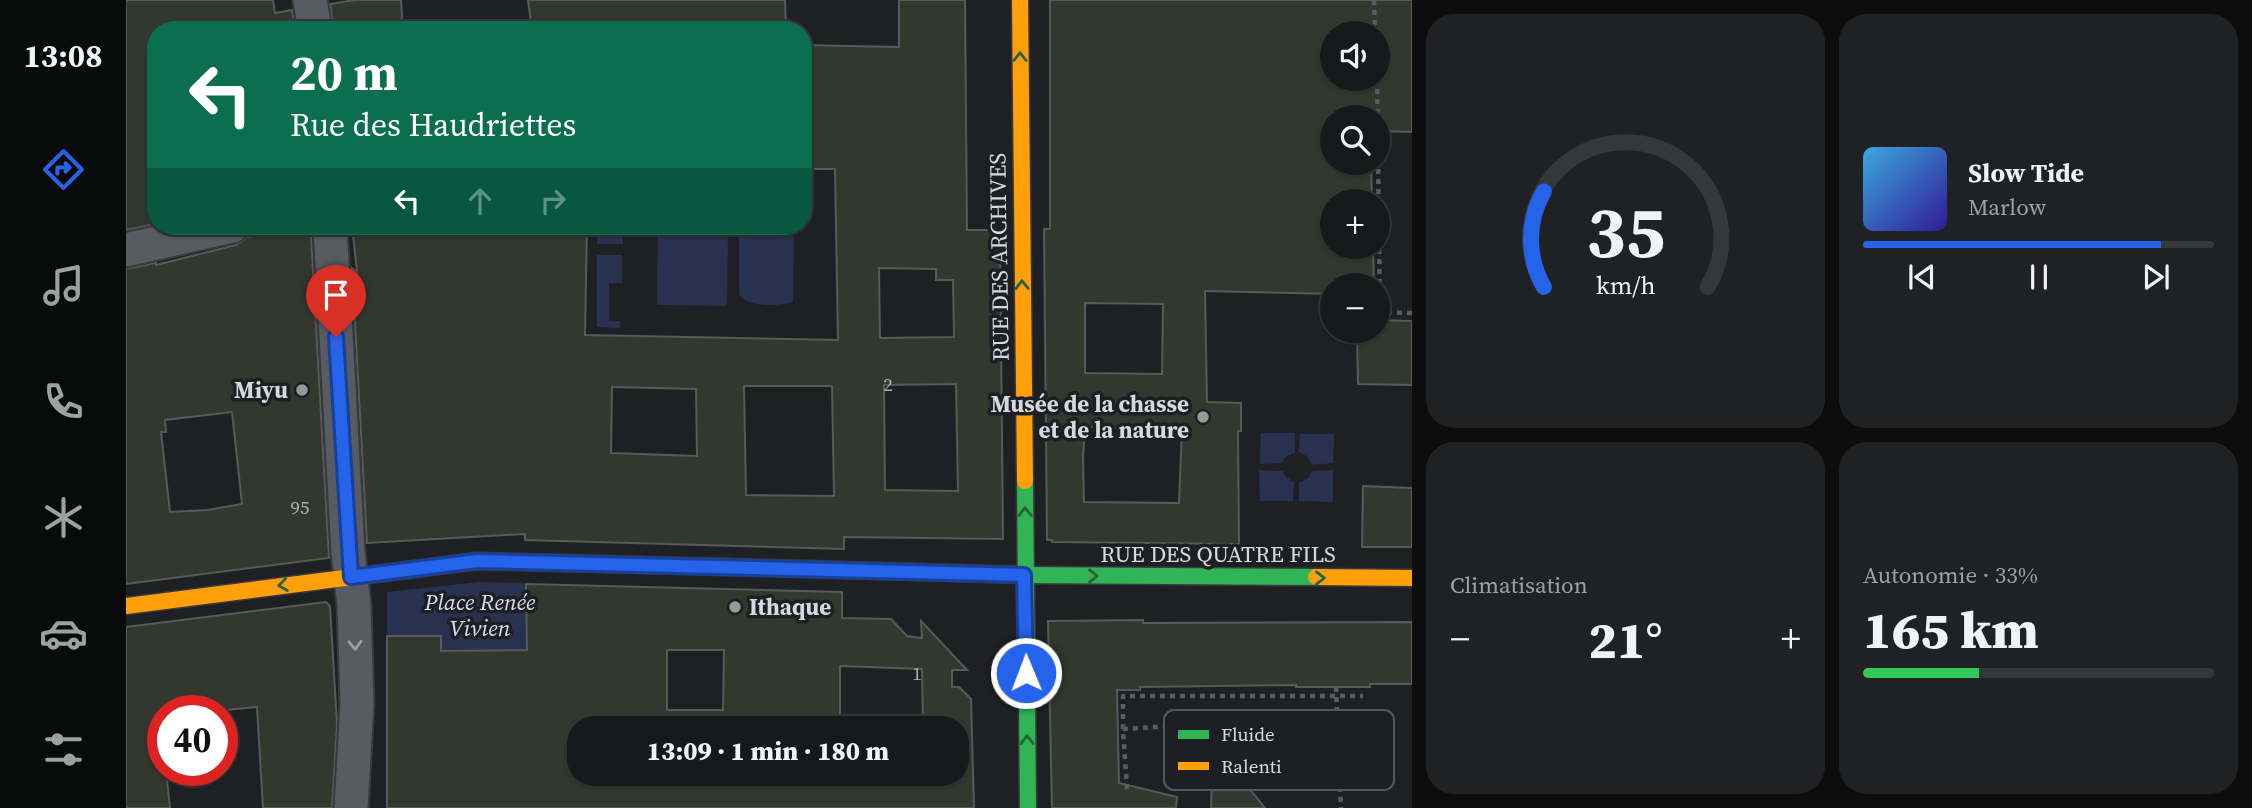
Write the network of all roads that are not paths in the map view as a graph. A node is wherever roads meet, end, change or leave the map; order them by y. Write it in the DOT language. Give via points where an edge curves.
graph roads {
  1 [pos="310,0"];
  2 [pos="1020,0"];
  3 [pos="313,21"];
  4 [pos="192,235"];
  5 [pos="331,235"];
  6 [pos="126,250"];
  7 [pos="1024,575"];
  8 [pos="351,577"];
  9 [pos="1412,578"];
  10 [pos="126,606"];
  11 [pos="351,808"];
  12 [pos="1028,808"];
  1 -- 3 [label="street"];
  7 -- 2 [label="street, RUE DES ARCHIVES, one-way"];
  4 -- 6 [label="street"];
  5 -- 8 [label="street"];
  7 -- 8 [label="street, RUE DES QUATRE FILS" via="477,561"];
  7 -- 9 [label="street, RUE DES QUATRE FILS, one-way"];
  12 -- 7 [label="street, RUE DES ARCHIVES, one-way"];
  8 -- 10 [label="street, RUE DES QUATRE FILS, one-way"];
  8 -- 11 [label="street, one-way" via="357,703"];
}
